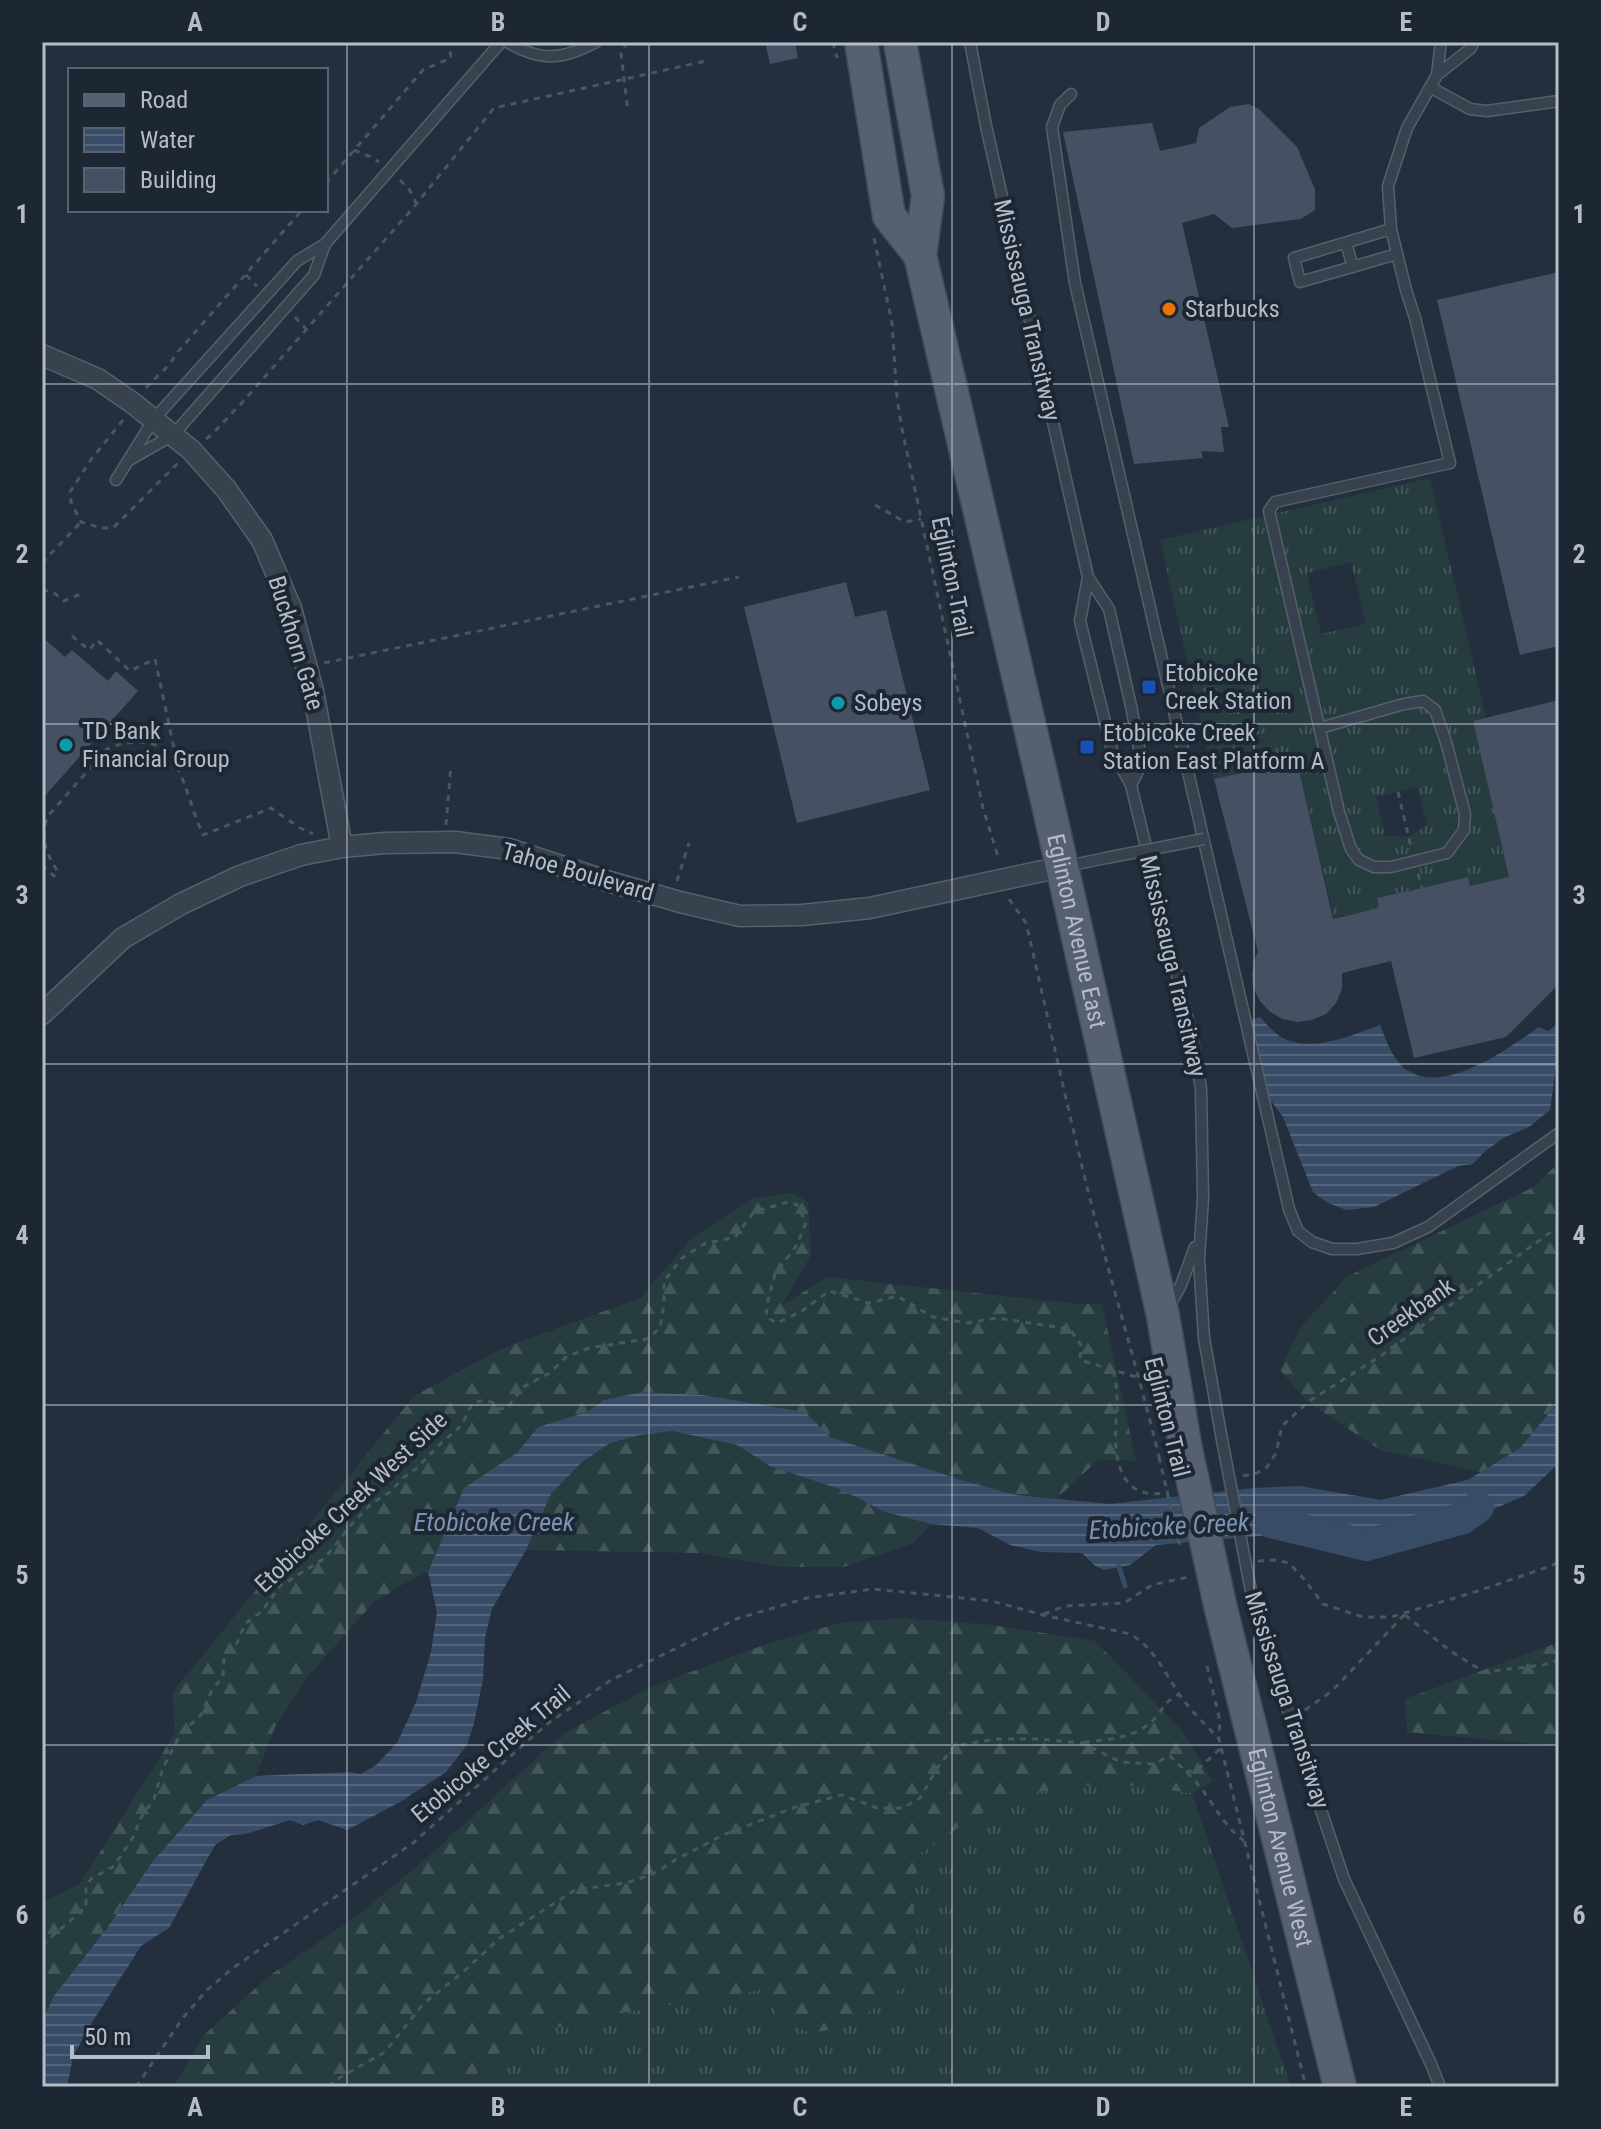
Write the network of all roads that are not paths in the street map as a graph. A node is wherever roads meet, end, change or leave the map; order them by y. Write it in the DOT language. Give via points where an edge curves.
graph roads {
  1 [pos="501,42"];
  2 [pos="507,42"];
  3 [pos="596,42"];
  4 [pos="861,42"];
  5 [pos="900,42"];
  6 [pos="970,42"];
  7 [pos="1441,42"];
  8 [pos="1474,42"];
  9 [pos="1437,75"];
  10 [pos="1430,87"];
  11 [pos="1071,94"];
  12 [pos="1559,101"];
  13 [pos="1391,229"];
  14 [pos="1346,243"];
  15 [pos="325,244"];
  16 [pos="1397,254"];
  17 [pos="920,255"];
  18 [pos="1353,267"];
  19 [pos="42,355"];
  20 [pos="154,419"];
  21 [pos="173,435"];
  22 [pos="130,459"];
  23 [pos="116,480"];
  24 [pos="1088,577"];
  25 [pos="1320,728"];
  26 [pos="1131,785"];
  27 [pos="1204,839"];
  28 [pos="342,847"];
  29 [pos="1061,867"];
  30 [pos="42,1014"];
  31 [pos="1559,1133"];
  32 [pos="1203,1198"];
  33 [pos="1163,1316"];
  34 [pos="1221,1609"];
  35 [pos="1340,2087"];
  36 [pos="1440,2087"];
  1 -- 15 [label="lane"];
  2 -- 3 [label="lane" via="549,57"];
  4 -- 17 [label="main road, Eglinton Avenue East" via="889,216"];
  5 -- 17 [label="main road, Eglinton Avenue East" via="928,196"];
  6 -- 24 [label="lane, Mississauga Transitway"];
  7 -- 9 [label="lane"];
  8 -- 9 [label="lane"];
  9 -- 10 [label="lane"];
  10 -- 12 [label="lane" via="1476,110"];
  10 -- 13 [label="lane" via="1407,128 1388,186"];
  11 -- 27 [label="lane" via="1060,105 1052,127 1075,283"];
  13 -- 14 [label="lane"];
  13 -- 16 [label="lane"];
  14 -- 18 [label="lane"];
  14 -- 18 [label="lane" via="1294,258 1300,282"];
  15 -- 20 [label="lane" via="297,261"];
  15 -- 21 [label="lane" via="314,275"];
  16 -- 18 [label="lane"];
  16 -- 25 [label="lane" via="1450,463 1275,502 1269,511"];
  17 -- 29 [label="main road, Eglinton Avenue East"];
  19 -- 20 [label="street, Buckhorn Gate" via="98,379"];
  20 -- 21 [label="street, Buckhorn Gate"];
  20 -- 22 [label="lane"];
  21 -- 22 [label="lane"];
  21 -- 28 [label="street, Buckhorn Gate" via="226,489 262,540 291,608 313,691"];
  22 -- 23 [label="lane"];
  24 -- 26 [label="lane, Mississauga Transitway" via="1080,621 1112,750"];
  24 -- 26 [label="lane, Mississauga Transitway" via="1109,609 1131,706 1142,763"];
  25 -- 25 [label="lane" via="1339,812 1359,860 1391,867 1447,853 1464,830 1465,814 1435,710 1423,701 1413,702"];
  26 -- 32 [label="lane, Mississauga Transitway" via="1193,1041 1201,1089"];
  27 -- 29 [label="lane, bridge"];
  27 -- 31 [label="lane" via="1298,1231 1332,1249 1393,1243 1428,1227"];
  28 -- 29 [label="street, Tahoe Boulevard" via="445,842 509,849 740,916 870,908"];
  28 -- 30 [label="street, Tahoe Boulevard" via="240,876 181,904 123,938"];
  29 -- 33 [label="main road, Eglinton Avenue East"];
  32 -- 33 [label="lane, Mississauga Transitway" via="1194,1255"];
  32 -- 36 [label="lane, Mississauga Transitway, bridge" via="1199,1259 1204,1338 1255,1612 1344,1879"];
  33 -- 34 [label="main road, Eglinton Avenue East, bridge" via="1172,1454"];
  34 -- 35 [label="main road, Eglinton Avenue West"];
}
